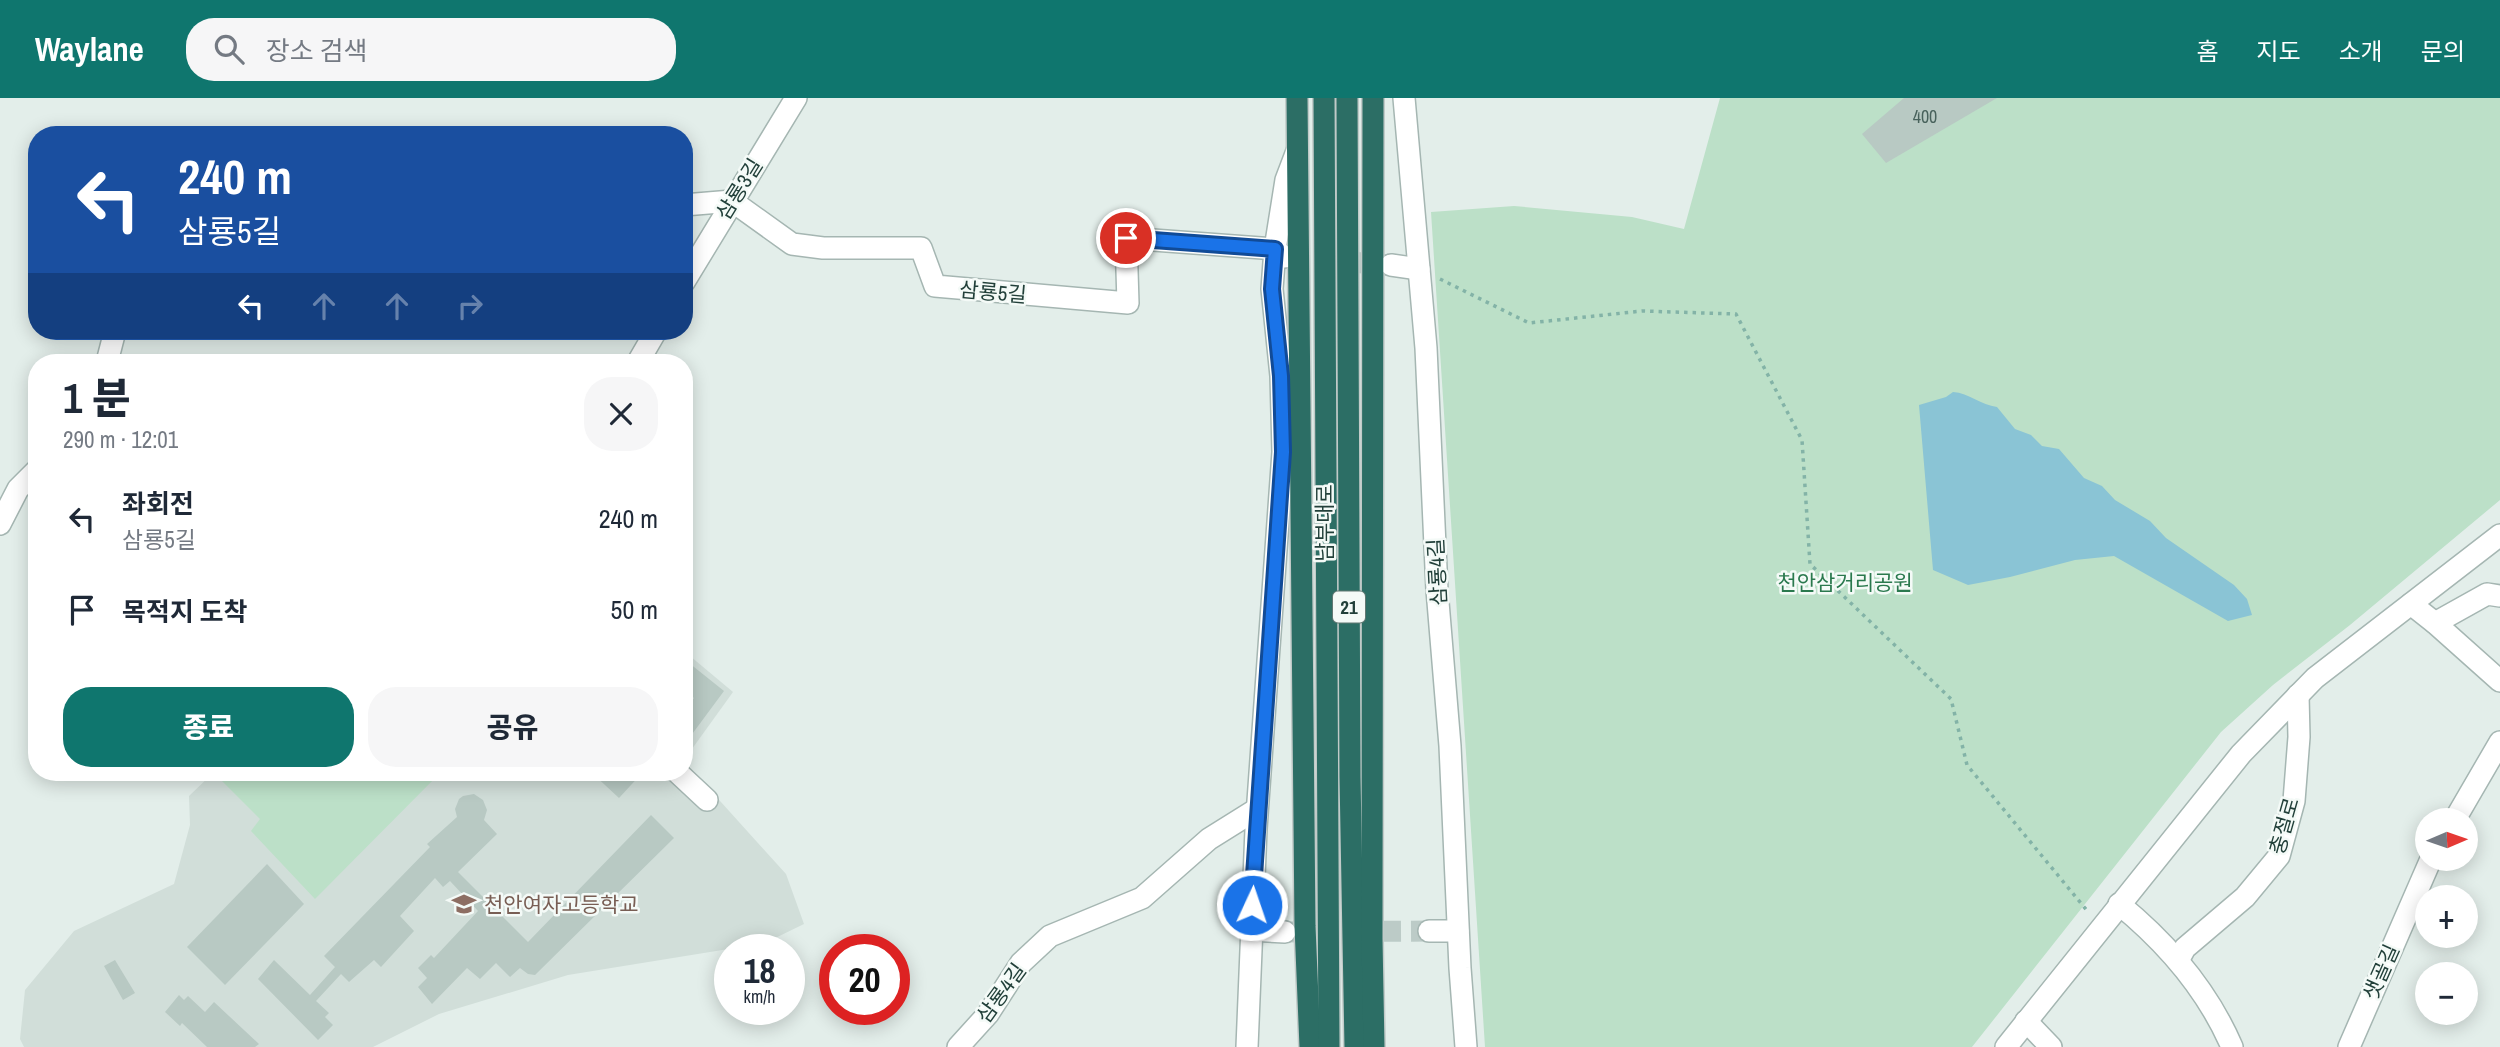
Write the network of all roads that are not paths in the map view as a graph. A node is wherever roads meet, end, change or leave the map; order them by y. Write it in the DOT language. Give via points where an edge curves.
graph roads {
  1 [pos="796,98"];
  2 [pos="1287,98"];
  3 [pos="1297,98"];
  4 [pos="1324,98"];
  5 [pos="1347,98"];
  6 [pos="1373,98"];
  7 [pos="1385,98"];
  8 [pos="1404,98"];
  9 [pos="1372,144"];
  10 [pos="1299,145"];
  11 [pos="732,201"];
  12 [pos="693,204"];
  13 [pos="1279,253"];
  14 [pos="1391,265"];
  15 [pos="693,267"];
  16 [pos="1419,269"];
  17 [pos="28,479"];
  18 [pos="0,524"];
  19 [pos="2500,535"];
  20 [pos="2500,596"];
  21 [pos="2411,604"];
  22 [pos="2435,623"];
  23 [pos="2500,681"];
  24 [pos="2298,695"];
  25 [pos="2500,742"];
  26 [pos="687,781"];
  27 [pos="707,800"];
  28 [pos="1257,808"];
  29 [pos="2462,808"];
  30 [pos="2425,872"];
  31 [pos="2119,904"];
  32 [pos="1250,930"];
  33 [pos="1429,931"];
  34 [pos="1458,931"];
  35 [pos="1285,932"];
  36 [pos="2179,959"];
  37 [pos="2026,1021"];
  38 [pos="958,1047"];
  39 [pos="1247,1047"];
  40 [pos="1310,1047"];
  41 [pos="1329,1047"];
  42 [pos="1355,1047"];
  43 [pos="1374,1047"];
  44 [pos="1466,1047"];
  45 [pos="2006,1047"];
  46 [pos="2051,1047"];
  47 [pos="2232,1047"];
  48 [pos="2349,1047"];
  1 -- 11 [label="street, 삼룡3길"];
  2 -- 10 [label="highway"];
  3 -- 10 [label="highway"];
  4 -- 41 [label="highway, 남부대로 / 21"];
  5 -- 42 [label="highway, 남부대로 / 21"];
  6 -- 9 [label="highway"];
  7 -- 9 [label="highway"];
  8 -- 16 [label="street, 삼룡4길"];
  9 -- 43 [label="highway"];
  10 -- 13 [label="street" via="1286,180"];
  10 -- 40 [label="highway" via="1303,777"];
  11 -- 12 [label="street"];
  11 -- 13 [label="street, 삼룡5길" via="792,244 921,248 936,286 1004,293 1128,303 1126,238"];
  11 -- 15 [label="street, 삼룡3길"];
  13 -- 28 [label="street" via="1272,289 1283,452"];
  14 -- 16 [label="street"];
  16 -- 34 [label="street, 삼룡4길"];
  17 -- 18 [label="street"];
  19 -- 21 [label="street"];
  20 -- 22 [label="street" via="2487,594"];
  21 -- 22 [label="street"];
  21 -- 24 [label="street"];
  22 -- 23 [label="street"];
  24 -- 31 [label="street" via="2241,754"];
  24 -- 36 [label="street, 충절로" via="2294,801 2278,856 2245,897 2185,948"];
  25 -- 29 [label="street"];
  26 -- 27 [label="street"];
  28 -- 32 [label="street"];
  28 -- 38 [label="street, 삼룡4길" via="1209,839 1142,898 1050,936 1021,963 988,1014"];
  30 -- 48 [label="street, 샛골길"];
  31 -- 36 [label="street"];
  31 -- 37 [label="street"];
  32 -- 35 [label="street"];
  32 -- 39 [label="street"];
  33 -- 34 [label="street"];
  34 -- 44 [label="street, 삼룡4길"];
  36 -- 47 [label="street" via="2221,1021"];
  37 -- 45 [label="street"];
  37 -- 46 [label="street"];
}
